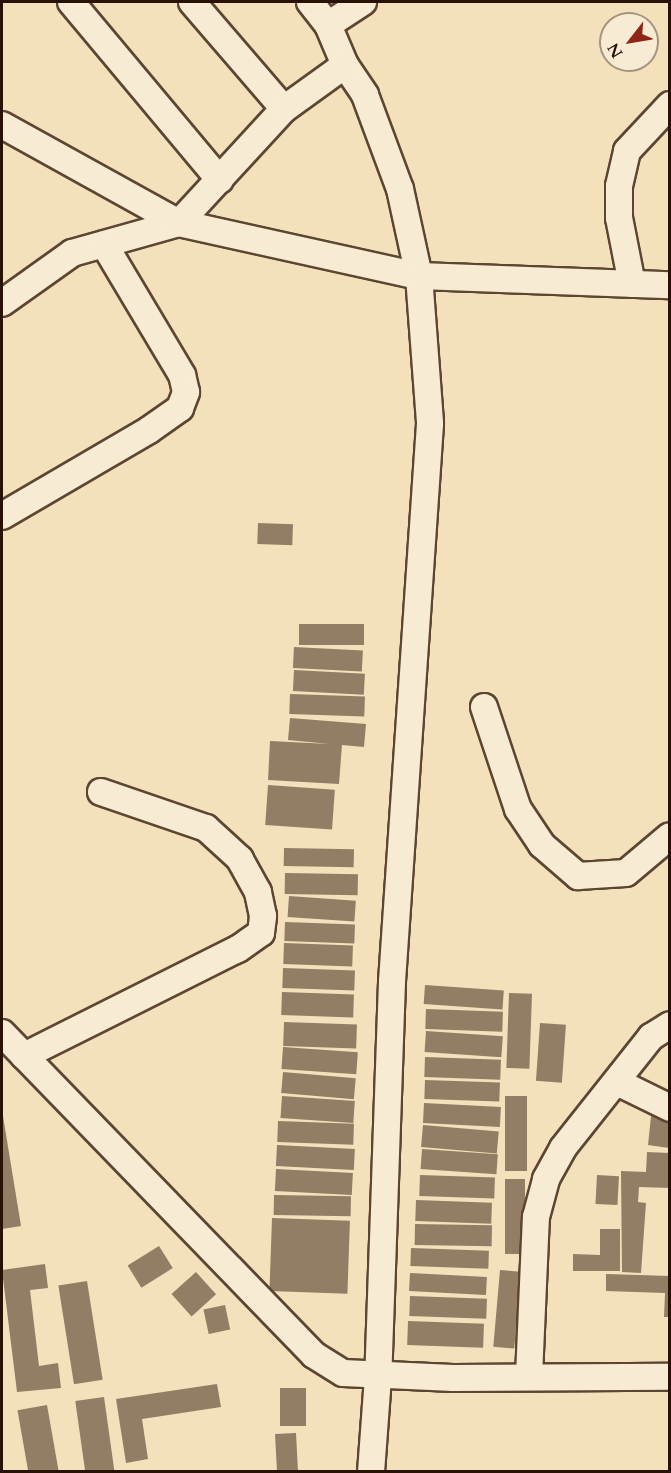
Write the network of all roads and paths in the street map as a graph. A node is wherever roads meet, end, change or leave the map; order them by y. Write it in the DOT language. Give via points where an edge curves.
graph roads {
  1 [pos="71,2"];
  2 [pos="192,2"];
  3 [pos="310,2"];
  4 [pos="363,2"];
  5 [pos="328,25"];
  6 [pos="345,65"];
  7 [pos="669,105"];
  8 [pos="284,109"];
  9 [pos="2,125"];
  10 [pos="220,180"];
  11 [pos="179,223"];
  12 [pos="104,244"];
  13 [pos="419,276"];
  14 [pos="632,284"];
  15 [pos="669,285"];
  16 [pos="2,303"];
  17 [pos="2,516"];
  18 [pos="484,707"];
  19 [pos="101,792"];
  20 [pos="669,836"];
  21 [pos="669,1025"];
  22 [pos="2,1033"];
  23 [pos="24,1056"];
  24 [pos="617,1082"];
  25 [pos="669,1108"];
  26 [pos="529,1376"];
  27 [pos="378,1377"];
  28 [pos="669,1377"];
  29 [pos="371,1472"];
  1 -- 10 [label="street"];
  2 -- 8 [label="street"];
  3 -- 5 [label="street"];
  4 -- 5 [label="street"];
  5 -- 6 [label="street"];
  6 -- 8 [label="street"];
  6 -- 13 [label="street" via="365,95 400,189"];
  7 -- 14 [label="street" via="627,152 618,186 619,218"];
  8 -- 10 [label="street"];
  9 -- 11 [label="street"];
  10 -- 11 [label="street"];
  11 -- 12 [label="street"];
  11 -- 13 [label="street"];
  12 -- 16 [label="street" via="63,258"];
  12 -- 17 [label="street" via="182,375 186,392 180,408 149,430"];
  13 -- 14 [label="street"];
  13 -- 27 [label="street" via="430,424 392,982"];
  14 -- 15 [label="street"];
  18 -- 20 [label="street" via="518,809 542,845 578,876 626,873"];
  19 -- 23 [label="street" via="206,828 240,859 258,892 263,916 261,933 238,949"];
  21 -- 24 [label="street" via="651,1037"];
  22 -- 23 [label="street"];
  23 -- 27 [label="street" via="314,1355 343,1373"];
  24 -- 25 [label="street"];
  24 -- 26 [label="street" via="563,1148 546,1179 536,1217"];
  26 -- 27 [label="street"];
  26 -- 28 [label="street"];
  27 -- 29 [label="street"];
}
